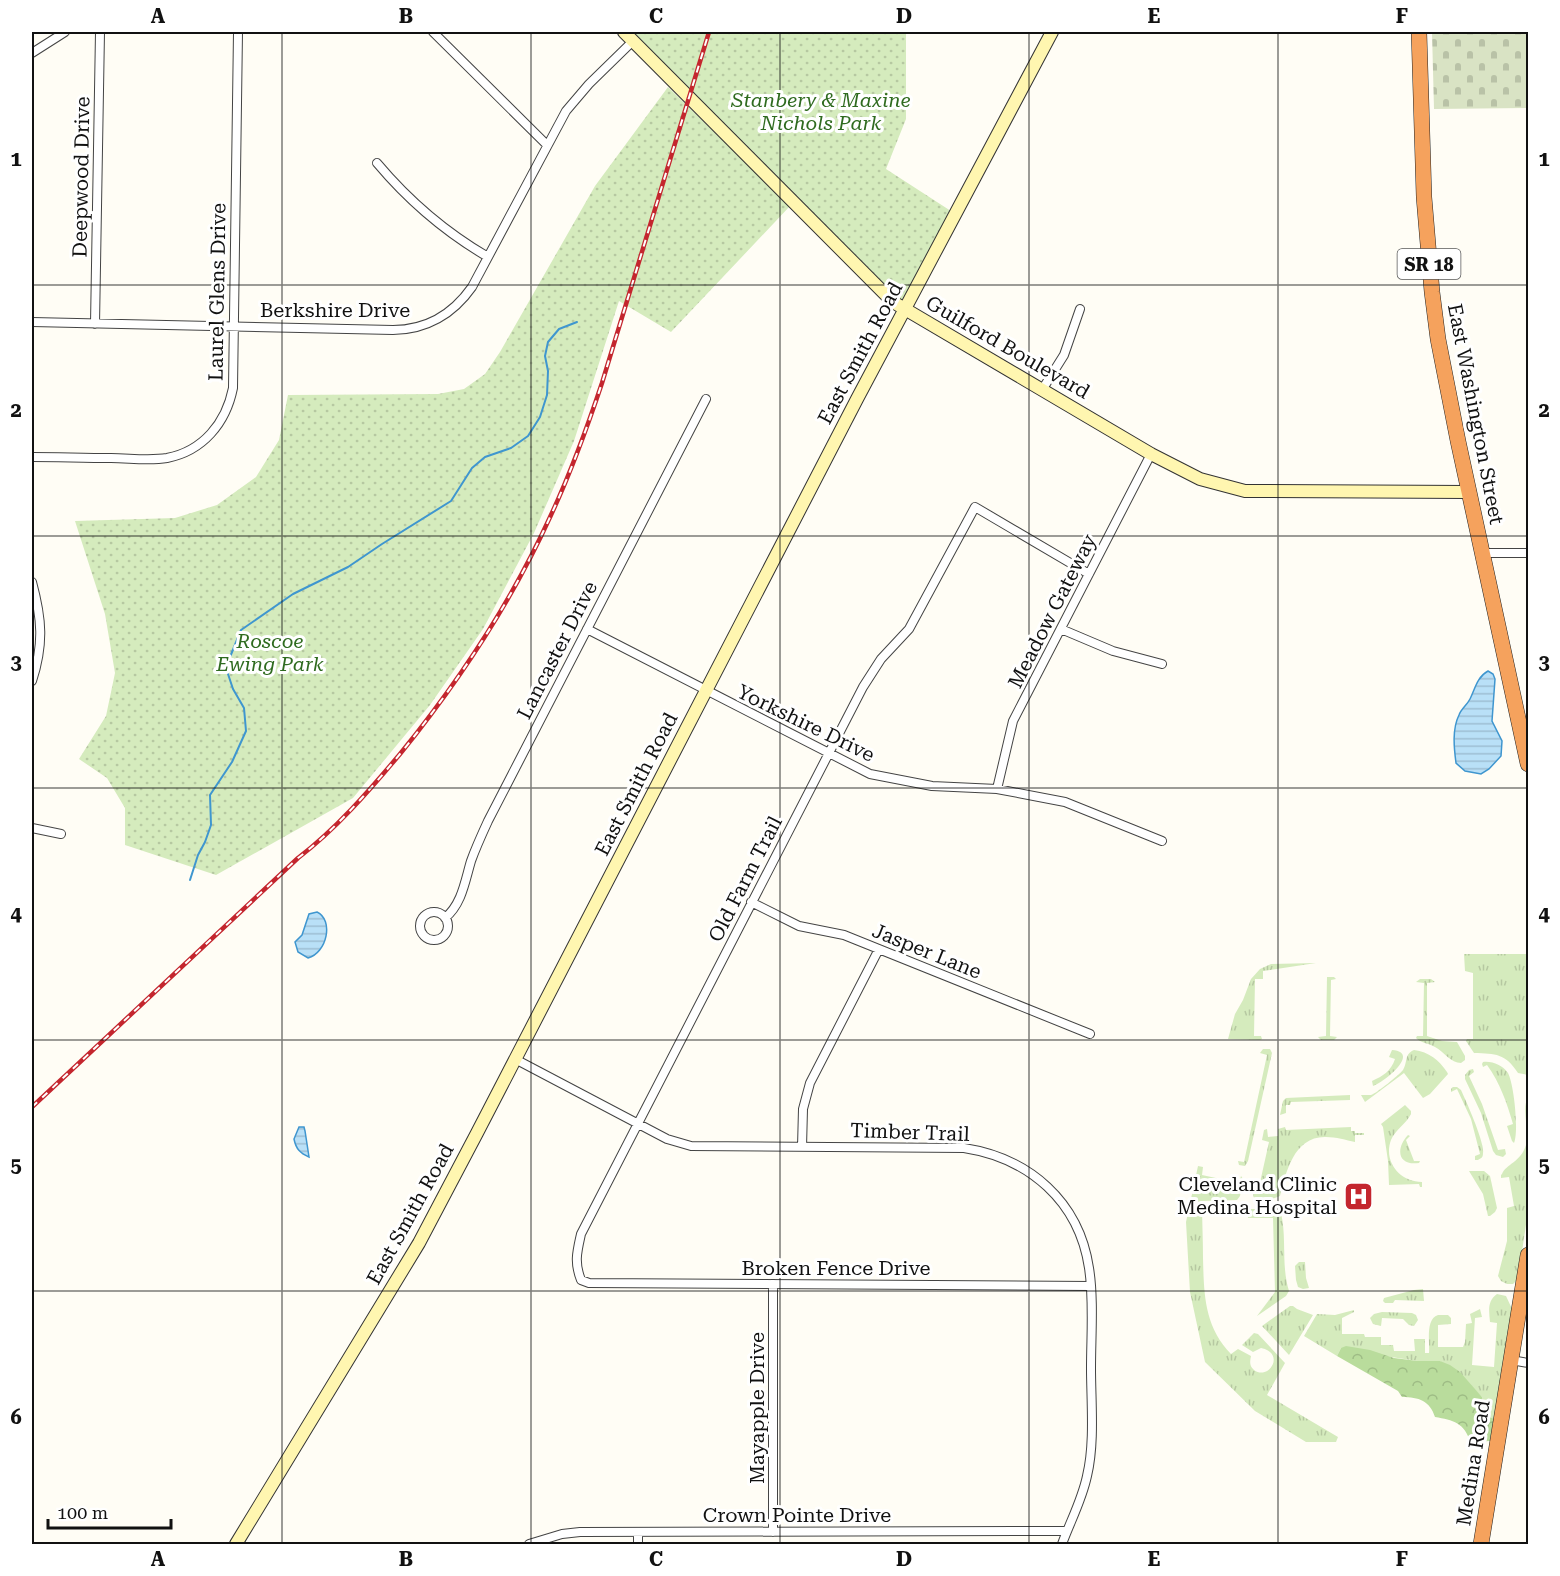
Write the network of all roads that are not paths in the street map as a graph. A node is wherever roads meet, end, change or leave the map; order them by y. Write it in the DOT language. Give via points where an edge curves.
graph roads {
  1 [pos="65,32"];
  2 [pos="100,32"];
  3 [pos="238,32"];
  4 [pos="433,32"];
  5 [pos="1052,32"];
  6 [pos="1419,32"];
  7 [pos="628,36"];
  8 [pos="32,53"];
  9 [pos="547,145"];
  10 [pos="376,164"];
  11 [pos="488,257"];
  12 [pos="1080,309"];
  13 [pos="905,310"];
  14 [pos="32,322"];
  15 [pos="95,324"];
  16 [pos="233,327"];
  17 [pos="1042,390"];
  18 [pos="706,399"];
  19 [pos="1151,454"];
  20 [pos="32,457"];
  21 [pos="1469,492"];
  22 [pos="1482,553"];
  23 [pos="1528,553"];
  24 [pos="1089,573"];
  25 [pos="32,582"];
  26 [pos="587,629"];
  27 [pos="1061,629"];
  28 [pos="1162,664"];
  29 [pos="32,681"];
  30 [pos="706,691"];
  31 [pos="828,754"];
  32 [pos="1528,764"];
  33 [pos="997,789"];
  34 [pos="32,828"];
  35 [pos="62,834"];
  36 [pos="1162,841"];
  37 [pos="751,902"];
  38 [pos="445,918"];
  39 [pos="879,949"];
  40 [pos="1090,1034"];
  41 [pos="515,1059"];
  42 [pos="638,1124"];
  43 [pos="802,1147"];
  44 [pos="1528,1255"];
  45 [pos="581,1280"];
  46 [pos="773,1284"];
  47 [pos="1091,1286"];
  48 [pos="1511,1360"];
  49 [pos="1528,1363"];
  50 [pos="1067,1531"];
  51 [pos="638,1532"];
  52 [pos="773,1532"];
  53 [pos="236,1545"];
  54 [pos="530,1545"];
  55 [pos="638,1545"];
  56 [pos="1062,1545"];
  57 [pos="1481,1545"];
  1 -- 8 [label="street"];
  2 -- 15 [label="street, Deepwood Drive"];
  3 -- 16 [label="street, Laurel Glens Drive"];
  4 -- 9 [label="street"];
  5 -- 13 [label="street, East Smith Road"];
  6 -- 21 [label="highway, East Washington Street / SR 18" via="1424,197 1432,292 1446,386"];
  7 -- 9 [label="street, Berkshire Drive" via="566,111"];
  7 -- 13 [label="street, Guilford Boulevard"];
  9 -- 11 [label="street, Berkshire Drive"];
  10 -- 11 [label="street" via="431,219"];
  11 -- 16 [label="street, Berkshire Drive" via="455,308 430,324 393,330"];
  12 -- 17 [label="street" via="1064,354"];
  13 -- 17 [label="street, Guilford Boulevard"];
  13 -- 30 [label="street, East Smith Road"];
  14 -- 15 [label="street, Berkshire Drive"];
  15 -- 16 [label="street, Berkshire Drive"];
  16 -- 20 [label="street, Laurel Glens Drive" via="230,401 219,424 201,443 158,459"];
  17 -- 19 [label="street, Guilford Boulevard"];
  18 -- 26 [label="street, Lancaster Drive"];
  19 -- 21 [label="street, Guilford Boulevard" via="1200,479 1245,491"];
  19 -- 24 [label="street, Meadow Gateway"];
  21 -- 22 [label="highway, East Washington Street / SR 18"];
  22 -- 23 [label="street"];
  22 -- 32 [label="highway, East Washington Street / SR 18"];
  24 -- 27 [label="street, Meadow Gateway"];
  24 -- 31 [label="street, Old Farm Trail" via="975,507 909,629 881,659"];
  25 -- 29 [label="street" via="41,637"];
  26 -- 30 [label="street, Yorkshire Drive"];
  26 -- 38 [label="street, Lancaster Drive" via="488,820 462,893"];
  27 -- 28 [label="street" via="1113,651"];
  27 -- 33 [label="street, Meadow Gateway" via="1014,721"];
  30 -- 31 [label="street, Yorkshire Drive"];
  30 -- 41 [label="street, East Smith Road"];
  31 -- 33 [label="street, Yorkshire Drive" via="870,774 932,786"];
  31 -- 37 [label="street, Old Farm Trail"];
  33 -- 36 [label="street, Yorkshire Drive" via="1065,802"];
  34 -- 35 [label="street"];
  37 -- 39 [label="street, Jasper Lane" via="799,926 844,935"];
  37 -- 42 [label="street, Old Farm Trail"];
  39 -- 40 [label="street, Jasper Lane"];
  39 -- 43 [label="street" via="810,1083 803,1109"];
  41 -- 42 [label="street, Timber Trail"];
  41 -- 53 [label="street, East Smith Road" via="418,1243"];
  42 -- 43 [label="street, Timber Trail" via="691,1146"];
  42 -- 45 [label="street, Old Farm Trail" via="581,1234 576,1255"];
  43 -- 47 [label="street, Timber Trail" via="964,1148 1013,1162 1040,1179 1064,1204 1086,1252"];
  44 -- 48 [label="highway"];
  45 -- 46 [label="street, Broken Fence Drive"];
  46 -- 47 [label="street, Broken Fence Drive"];
  46 -- 52 [label="street, Mayapple Drive"];
  47 -- 50 [label="street, Timber Trail" via="1090,1459 1083,1491"];
  48 -- 49 [label="street"];
  48 -- 57 [label="highway, Medina Road"];
  50 -- 52 [label="street, Crown Pointe Drive"];
  50 -- 56 [label="street, Timber Trail"];
  51 -- 52 [label="street, Crown Pointe Drive"];
  51 -- 54 [label="street, Crown Pointe Drive" via="562,1534"];
  51 -- 55 [label="street"];
}
